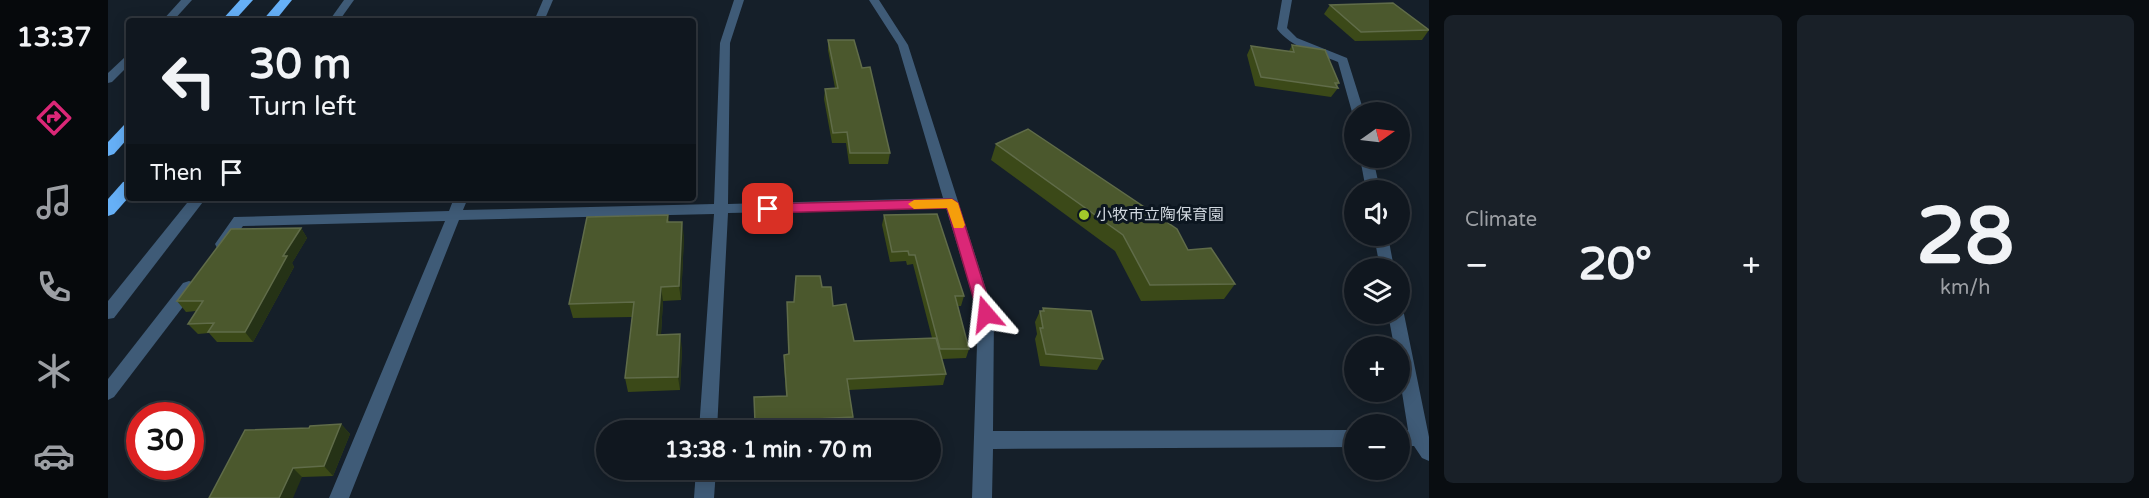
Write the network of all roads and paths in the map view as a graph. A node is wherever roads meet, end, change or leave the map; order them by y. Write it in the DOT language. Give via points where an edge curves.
graph roads {
  1 [pos="188,0"];
  2 [pos="247,0"];
  3 [pos="286,0"];
  4 [pos="349,0"];
  5 [pos="548,0"];
  6 [pos="739,0"];
  7 [pos="874,0"];
  8 [pos="1287,0"];
  9 [pos="170,18"];
  10 [pos="231,18"];
  11 [pos="271,18"];
  12 [pos="336,18"];
  13 [pos="540,18"];
  14 [pos="126,62"];
  15 [pos="108,80"];
  16 [pos="1355,102"];
  17 [pos="126,131"];
  18 [pos="108,151"];
  19 [pos="126,189"];
  20 [pos="197,201"];
  21 [pos="460,201"];
  22 [pos="952,203"];
  23 [pos="108,210"];
  24 [pos="722,210"];
  25 [pos="453,217"];
  26 [pos="211,258"];
  27 [pos="197,276"];
  28 [pos="108,313"];
  29 [pos="1398,324"];
  30 [pos="108,392"];
  31 [pos="709,420"];
  32 [pos="1344,439"];
  33 [pos="983,440"];
  34 [pos="1424,445"];
  35 [pos="705,480"];
  36 [pos="339,498"];
  37 [pos="704,498"];
  38 [pos="982,498"];
  1 -- 9 [label="street"];
  2 -- 10 [label="highway"];
  3 -- 11 [label="highway"];
  4 -- 12 [label="street"];
  5 -- 13 [label="street"];
  6 -- 24 [label="street" via="725,43"];
  7 -- 22 [label="street" via="903,45"];
  8 -- 16 [label="street" via="1282,29 1293,40 1343,60"];
  14 -- 15 [label="street"];
  17 -- 18 [label="highway"];
  19 -- 23 [label="highway"];
  20 -- 28 [label="street"];
  21 -- 25 [label="street"];
  22 -- 24 [label="street"];
  22 -- 33 [label="street" via="986,314"];
  24 -- 25 [label="street"];
  24 -- 31 [label="street"];
  25 -- 26 [label="street" via="239,221"];
  25 -- 36 [label="street"];
  27 -- 30 [label="street"];
  29 -- 34 [label="street"];
  32 -- 33 [label="street"];
  33 -- 38 [label="street"];
  35 -- 37 [label="street"];
}
